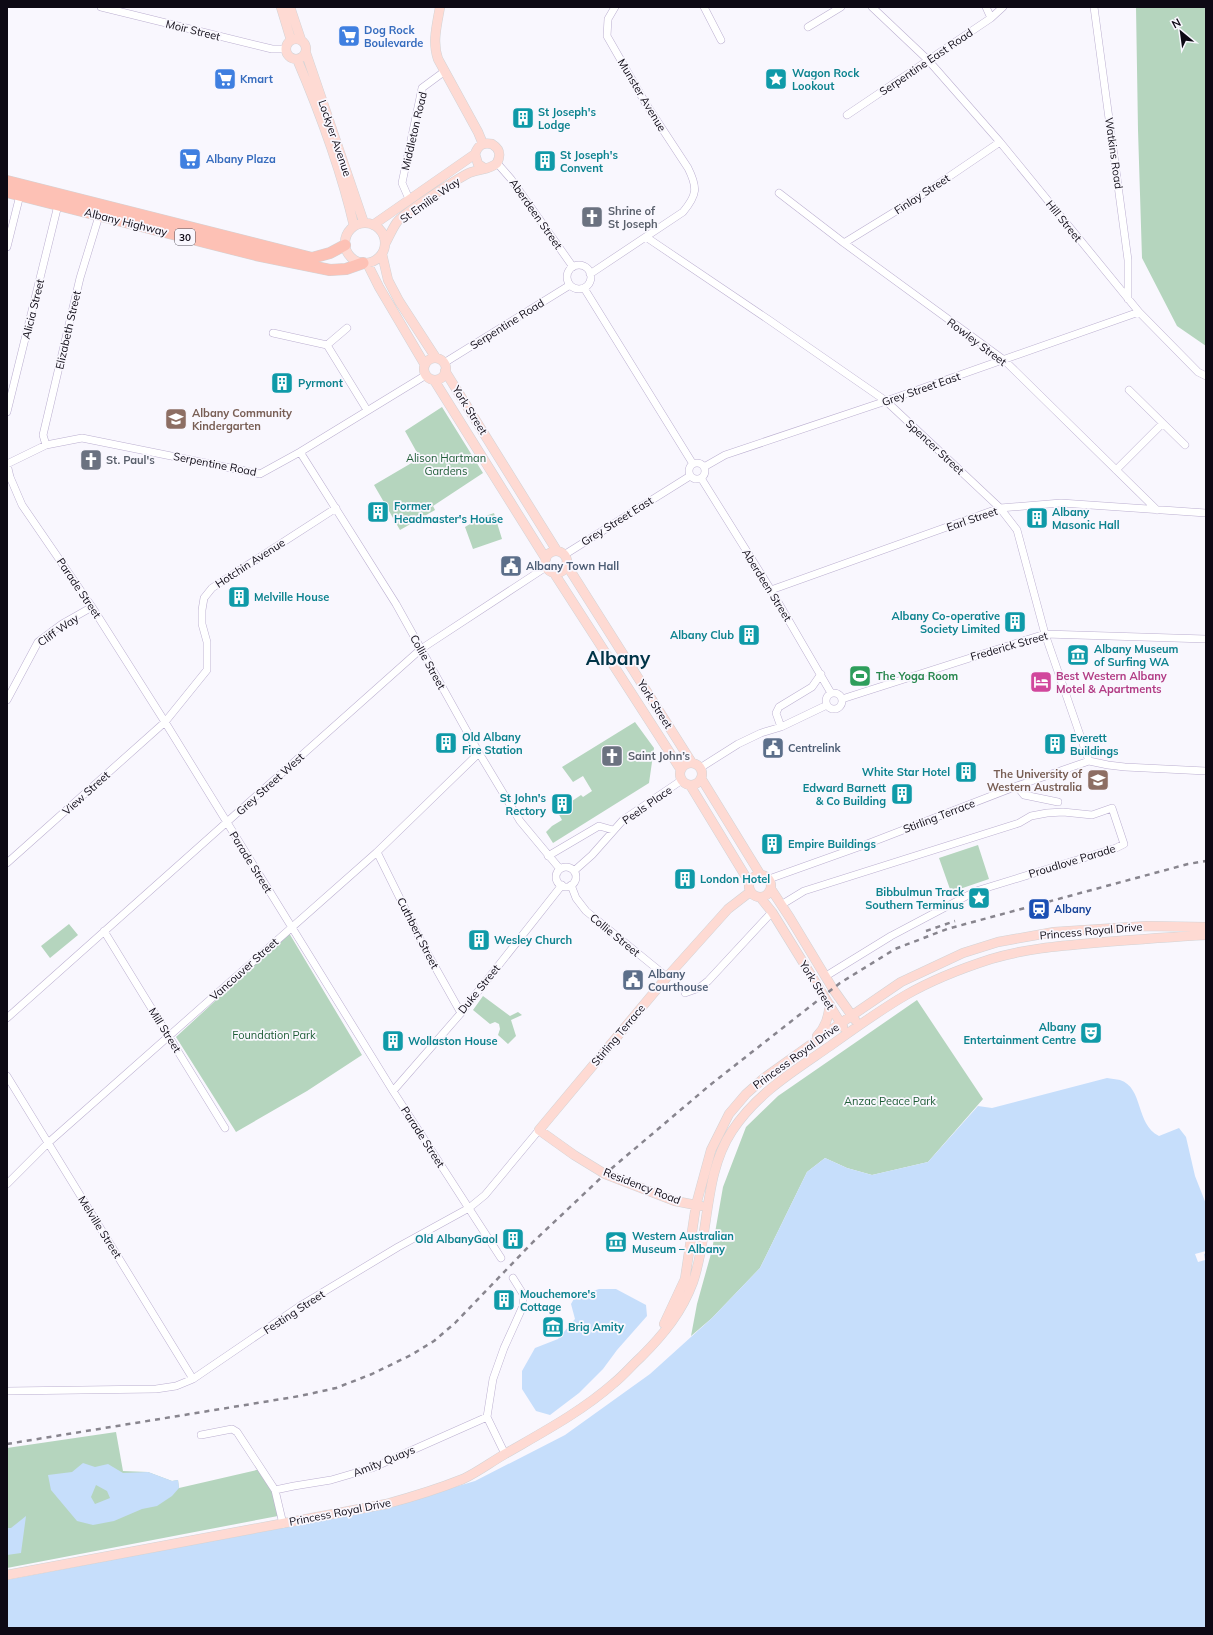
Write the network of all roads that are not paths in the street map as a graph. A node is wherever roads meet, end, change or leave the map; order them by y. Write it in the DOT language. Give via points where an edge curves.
graph roads {
  1 [pos="100,7"];
  2 [pos="281,7"];
  3 [pos="290,7"];
  4 [pos="440,7"];
  5 [pos="615,7"];
  6 [pos="704,7"];
  7 [pos="842,7"];
  8 [pos="872,7"];
  9 [pos="986,7"];
  10 [pos="1003,7"];
  11 [pos="1094,7"];
  12 [pos="991,18"];
  13 [pos="808,27"];
  14 [pos="301,40"];
  15 [pos="721,40"];
  16 [pos="288,44"];
  17 [pos="306,53"];
  18 [pos="297,59"];
  19 [pos="928,60"];
  20 [pos="445,71"];
  21 [pos="847,115"];
  22 [pos="1000,142"];
  23 [pos="483,144"];
  24 [pos="474,154"];
  25 [pos="497,163"];
  26 [pos="484,168"];
  27 [pos="7,181"];
  28 [pos="7,192"];
  29 [pos="779,193"];
  30 [pos="20,195"];
  31 [pos="409,199"];
  32 [pos="102,204"];
  33 [pos="58,205"];
  34 [pos="99,216"];
  35 [pos="369,224"];
  36 [pos="354,226"];
  37 [pos="646,237"];
  38 [pos="844,243"];
  39 [pos="345,244"];
  40 [pos="385,244"];
  41 [pos="7,247"];
  42 [pos="382,254"];
  43 [pos="365,263"];
  44 [pos="573,267"];
  45 [pos="590,274"];
  46 [pos="570,286"];
  47 [pos="584,288"];
  48 [pos="1128,299"];
  49 [pos="1139,312"];
  50 [pos="347,328"];
  51 [pos="273,333"];
  52 [pos="327,345"];
  53 [pos="1004,360"];
  54 [pos="442,364"];
  55 [pos="425,365"];
  56 [pos="426,374"];
  57 [pos="1206,376"];
  58 [pos="434,380"];
  59 [pos="1129,390"];
  60 [pos="886,402"];
  61 [pos="367,410"];
  62 [pos="7,412"];
  63 [pos="1162,424"];
  64 [pos="46,445"];
  65 [pos="1185,445"];
  66 [pos="300,452"];
  67 [pos="7,464"];
  68 [pos="692,464"];
  69 [pos="704,467"];
  70 [pos="1116,470"];
  71 [pos="690,476"];
  72 [pos="701,478"];
  73 [pos="336,508"];
  74 [pos="1000,508"];
  75 [pos="1157,510"];
  76 [pos="1206,513"];
  77 [pos="562,557"];
  78 [pos="549,566"];
  79 [pos="772,590"];
  80 [pos="92,607"];
  81 [pos="1045,634"];
  82 [pos="1206,639"];
  83 [pos="421,649"];
  84 [pos="821,674"];
  85 [pos="832,693"];
  86 [pos="842,699"];
  87 [pos="7,700"];
  88 [pos="827,705"];
  89 [pos="166,722"];
  90 [pos="781,727"];
  91 [pos="479,753"];
  92 [pos="1089,761"];
  93 [pos="692,763"];
  94 [pos="700,768"];
  95 [pos="681,770"];
  96 [pos="1206,771"];
  97 [pos="701,778"];
  98 [pos="682,780"];
  99 [pos="690,785"];
  100 [pos="1017,786"];
  101 [pos="1058,802"];
  102 [pos="227,822"];
  103 [pos="612,830"];
  104 [pos="377,852"];
  105 [pos="548,856"];
  106 [pos="7,863"];
  107 [pos="560,869"];
  108 [pos="574,871"];
  109 [pos="760,874"];
  110 [pos="769,879"];
  111 [pos="749,882"];
  112 [pos="562,886"];
  113 [pos="571,886"];
  114 [pos="771,889"];
  115 [pos="750,892"];
  116 [pos="760,897"];
  117 [pos="781,905"];
  118 [pos="772,912"];
  119 [pos="291,926"];
  120 [pos="1147,926"];
  121 [pos="1206,927"];
  122 [pos="104,932"];
  123 [pos="1206,935"];
  124 [pos="1147,938"];
  125 [pos="826,976"];
  126 [pos="667,977"];
  127 [pos="816,983"];
  128 [pos="685,993"];
  129 [pos="840,998"];
  130 [pos="872,1001"];
  131 [pos="830,1005"];
  132 [pos="461,1013"];
  133 [pos="852,1015"];
  134 [pos="7,1018"];
  135 [pos="841,1023"];
  136 [pos="858,1026"];
  137 [pos="848,1032"];
  138 [pos="170,1036"];
  139 [pos="778,1068"];
  140 [pos="7,1076"];
  141 [pos="393,1091"];
  142 [pos="225,1128"];
  143 [pos="539,1130"];
  144 [pos="48,1143"];
  145 [pos="7,1184"];
  146 [pos="696,1205"];
  147 [pos="708,1207"];
  148 [pos="469,1208"];
  149 [pos="501,1258"];
  150 [pos="513,1278"];
  151 [pos="637,1360"];
  152 [pos="193,1379"];
  153 [pos="7,1392"];
  154 [pos="487,1417"];
  155 [pos="201,1435"];
  156 [pos="505,1454"];
  157 [pos="275,1490"];
  158 [pos="283,1524"];
  159 [pos="7,1575"];
  1 -- 16 [label="street, Moir Street" via="272,49"];
  2 -- 16 [label="main road"];
  3 -- 14 [label="main road"];
  4 -- 20 [label="main road" via="434,50"];
  5 -- 37 [label="street, Munster Avenue" via="608,19 607,36 694,180 696,189 692,202 683,212"];
  6 -- 15 [label="street"];
  7 -- 13 [label="street"];
  8 -- 19 [label="street"];
  9 -- 12 [label="street"];
  10 -- 12 [label="street, Serpentine East Road"];
  11 -- 48 [label="street, Watkins Road" via="1128,260"];
  12 -- 19 [label="street, Serpentine East Road"];
  14 -- 16 [label="main road"];
  14 -- 17 [label="main road" via="306,45"];
  16 -- 18 [label="main road" via="289,56"];
  17 -- 18 [label="main road"];
  17 -- 35 [label="main road, Lockyer Avenue"];
  18 -- 36 [label="main road, Lockyer Avenue" via="329,140"];
  19 -- 21 [label="street, Serpentine East Road"];
  19 -- 22 [label="street, Hill Street"];
  20 -- 23 [label="main road"];
  20 -- 31 [label="street, Middleton Road" via="422,88 402,183"];
  22 -- 38 [label="street, Finlay Street" via="922,195"];
  22 -- 48 [label="street, Hill Street"];
  23 -- 24 [label="main road"];
  23 -- 25 [label="main road" via="496,146 500,155"];
  24 -- 26 [label="main road" via="478,164"];
  24 -- 31 [label="main road, St Emilie Way"];
  25 -- 26 [label="main road"];
  25 -- 44 [label="street, Aberdeen Street"];
  26 -- 40 [label="main road, St Emilie Way" via="468,174 410,211 398,221"];
  27 -- 32 [label="highway, Albany Highway / 30"];
  28 -- 30 [label="highway, Albany Highway / 30"];
  29 -- 38 [label="street, Rowley Street"];
  30 -- 33 [label="highway, Albany Highway / 30"];
  30 -- 41 [label="street"];
  31 -- 35 [label="main road, St Emilie Way"];
  32 -- 34 [label="highway"];
  32 -- 39 [label="highway, Albany Highway / 30" via="312,258 330,253"];
  33 -- 34 [label="highway, Albany Highway / 30"];
  33 -- 62 [label="street, Alicia Street"];
  34 -- 43 [label="highway, Albany Highway / 30" via="330,270 346,269"];
  34 -- 64 [label="street, Elizabeth Street" via="80,278 44,435"];
  35 -- 36 [label="main road"];
  35 -- 40 [label="main road" via="380,229"];
  36 -- 39 [label="main road" via="347,234"];
  37 -- 45 [label="street"];
  37 -- 60 [label="street, Spencer Street"];
  38 -- 53 [label="street, Rowley Street"];
  39 -- 43 [label="main road" via="346,252 351,258 356,262"];
  40 -- 42 [label="main road"];
  42 -- 43 [label="main road" via="375,260"];
  42 -- 54 [label="main road, York Street" via="388,280 399,301"];
  43 -- 55 [label="main road"];
  44 -- 45 [label="street" via="585,267"];
  44 -- 46 [label="street" via="566,277"];
  45 -- 47 [label="street" via="590,282"];
  46 -- 47 [label="street"];
  46 -- 54 [label="street, Serpentine Road"];
  47 -- 68 [label="street"];
  48 -- 49 [label="street, Hill Street"];
  49 -- 53 [label="street, Grey Street East"];
  49 -- 57 [label="street, Hill Street" via="1198,372"];
  50 -- 52 [label="street"];
  51 -- 52 [label="street"];
  52 -- 61 [label="street"];
  53 -- 60 [label="street, Grey Street East"];
  53 -- 70 [label="street, Rowley Street"];
  54 -- 55 [label="main road" via="429,360"];
  54 -- 58 [label="main road, York Street" via="441,377"];
  54 -- 77 [label="main road, York Street"];
  55 -- 56 [label="main road"];
  56 -- 58 [label="main road, York Street"];
  56 -- 61 [label="street, Serpentine Road"];
  58 -- 78 [label="main road, York Street"];
  59 -- 63 [label="street"];
  60 -- 69 [label="street, Grey Street East" via="725,455"];
  60 -- 74 [label="street, Spencer Street"];
  61 -- 66 [label="street, Serpentine Road"];
  63 -- 65 [label="street"];
  63 -- 70 [label="street"];
  64 -- 66 [label="street, Serpentine Road" via="82,438 260,474"];
  64 -- 67 [label="street, Serpentine Road"];
  66 -- 73 [label="street, Collie Street"];
  67 -- 80 [label="street, Parade Street" via="22,505"];
  68 -- 69 [label="street" via="697,463"];
  68 -- 71 [label="street"];
  69 -- 72 [label="street" via="705,472"];
  70 -- 75 [label="street, Rowley Street"];
  71 -- 72 [label="street" via="695,479"];
  71 -- 77 [label="street, Grey Street East"];
  72 -- 79 [label="street, Aberdeen Street"];
  73 -- 83 [label="street, Collie Street"];
  73 -- 89 [label="street, Hotchin Avenue" via="212,588 204,598 202,624 207,642 207,670"];
  74 -- 75 [label="street, Earl Street" via="1061,503"];
  74 -- 79 [label="street, Earl Street"];
  74 -- 81 [label="street, Spencer Street" via="1017,530"];
  75 -- 76 [label="street, Earl Street"];
  77 -- 78 [label="main road" via="550,553"];
  77 -- 78 [label="main road" via="562,571"];
  77 -- 93 [label="main road, York Street"];
  78 -- 83 [label="street, Grey Street West"];
  78 -- 95 [label="main road, York Street"];
  79 -- 84 [label="street, Aberdeen Street"];
  80 -- 87 [label="street, Cliff Way" via="62,624 38,642"];
  80 -- 89 [label="street, Parade Street"];
  81 -- 82 [label="street, Frederick Street"];
  81 -- 86 [label="street, Frederick Street"];
  81 -- 92 [label="street, Spencer Street"];
  83 -- 91 [label="street, Collie Street"];
  83 -- 102 [label="street, Grey Street West"];
  84 -- 85 [label="street, Aberdeen Street"];
  84 -- 90 [label="street" via="812,687 779,707 776,713"];
  85 -- 86 [label="street" via="837,693"];
  85 -- 88 [label="street" via="826,698"];
  86 -- 88 [label="street" via="837,709 831,709"];
  88 -- 90 [label="street"];
  89 -- 102 [label="street, Parade Street"];
  89 -- 106 [label="street, View Street"];
  90 -- 94 [label="street" via="738,744"];
  91 -- 104 [label="street, Vancouver Street"];
  91 -- 105 [label="street, Collie Street" via="520,821"];
  92 -- 96 [label="street, Stirling Terrace" via="1119,766"];
  92 -- 100 [label="street, Stirling Terrace"];
  93 -- 94 [label="main road"];
  93 -- 95 [label="main road" via="685,765"];
  94 -- 97 [label="main road"];
  95 -- 98 [label="main road"];
  97 -- 99 [label="main road" via="697,783"];
  97 -- 109 [label="main road"];
  98 -- 99 [label="main road"];
  98 -- 103 [label="street, Peels Place" via="631,813"];
  99 -- 111 [label="main road"];
  100 -- 101 [label="street" via="1024,795"];
  100 -- 110 [label="street, Stirling Terrace"];
  102 -- 119 [label="street, Parade Street"];
  102 -- 122 [label="street, Grey Street West"];
  103 -- 105 [label="street, Peels Place" via="599,826"];
  103 -- 108 [label="street, Peels Place" via="592,855"];
  104 -- 119 [label="street, Vancouver Street"];
  104 -- 132 [label="street, Cuthbert Street" via="425,949"];
  105 -- 107 [label="street, Collie Street"];
  107 -- 108 [label="street" via="567,867"];
  107 -- 112 [label="street" via="557,877"];
  108 -- 113 [label="street" via="576,877"];
  109 -- 110 [label="main road"];
  109 -- 111 [label="main road" via="753,876"];
  110 -- 114 [label="main road"];
  111 -- 115 [label="main road"];
  112 -- 113 [label="street"];
  112 -- 132 [label="street, Duke Street"];
  113 -- 126 [label="street, Collie Street" via="586,911"];
  114 -- 116 [label="main road"];
  114 -- 117 [label="main road, York Street"];
  115 -- 116 [label="main road"];
  115 -- 126 [label="main road, Stirling Terrace" via="728,909"];
  116 -- 118 [label="main road, York Street"];
  117 -- 118 [label="main road"];
  117 -- 125 [label="main road, York Street"];
  117 -- 125 [label="street, Proudlove Parade" via="804,891 1019,823 1031,816 1063,812 1092,814 1112,808 1124,844 976,891 891,936"];
  118 -- 127 [label="main road, York Street"];
  118 -- 128 [label="street" via="708,981 699,988"];
  119 -- 138 [label="street, Vancouver Street"];
  119 -- 141 [label="street, Parade Street"];
  120 -- 121 [label="main road, Princess Royal Drive"];
  120 -- 124 [label="main road"];
  120 -- 130 [label="main road, Princess Royal Drive" via="1054,932 998,942 931,967"];
  122 -- 134 [label="street, Grey Street West"];
  122 -- 138 [label="street, Mill Street"];
  123 -- 124 [label="main road, Princess Royal Drive"];
  124 -- 136 [label="main road, Princess Royal Drive" via="1045,947 992,959 936,980 908,994"];
  125 -- 127 [label="main road"];
  125 -- 129 [label="main road, York Street"];
  126 -- 143 [label="main road, Stirling Terrace"];
  127 -- 131 [label="main road, York Street"];
  129 -- 130 [label="main road" via="858,1007"];
  129 -- 133 [label="main road"];
  130 -- 133 [label="main road, Princess Royal Drive"];
  131 -- 135 [label="main road, York Street"];
  131 -- 139 [label="main road" via="828,1018 822,1030"];
  132 -- 141 [label="street, Duke Street"];
  133 -- 135 [label="main road, Princess Royal Drive"];
  133 -- 136 [label="main road"];
  135 -- 137 [label="main road, York Street"];
  135 -- 139 [label="main road, Princess Royal Drive"];
  136 -- 137 [label="main road, Princess Royal Drive"];
  137 -- 147 [label="main road, Princess Royal Drive" via="772,1086 756,1101 723,1146 716,1166"];
  138 -- 142 [label="street, Mill Street"];
  138 -- 144 [label="street, Vancouver Street"];
  139 -- 146 [label="main road, Princess Royal Drive" via="746,1094 729,1114 710,1150"];
  140 -- 144 [label="street, Melville Street"];
  141 -- 148 [label="street, Parade Street"];
  143 -- 146 [label="main road, Residency Road" via="605,1174 675,1201"];
  143 -- 148 [label="street, Festing Street" via="484,1195"];
  144 -- 145 [label="street, Vancouver Street"];
  144 -- 152 [label="street, Melville Street"];
  146 -- 147 [label="main road, Residency Road"];
  146 -- 151 [label="main road, Princess Royal Drive" via="685,1279 666,1322"];
  147 -- 151 [label="main road, Princess Royal Drive" via="700,1259 681,1308 663,1335"];
  148 -- 149 [label="street, Parade Street"];
  148 -- 152 [label="street, Festing Street" via="300,1306"];
  150 -- 154 [label="street" via="523,1294 524,1306 493,1379"];
  151 -- 156 [label="main road, Princess Royal Drive" via="614,1383 582,1408"];
  152 -- 153 [label="street, Festing Street" via="176,1386 156,1389"];
  154 -- 156 [label="street"];
  154 -- 157 [label="street, Amity Quays" via="372,1468 331,1480"];
  155 -- 157 [label="street" via="232,1429 237,1432"];
  156 -- 158 [label="main road, Princess Royal Drive" via="466,1478 427,1492 386,1504"];
  157 -- 158 [label="street"];
  158 -- 159 [label="main road, Princess Royal Drive"];
}
